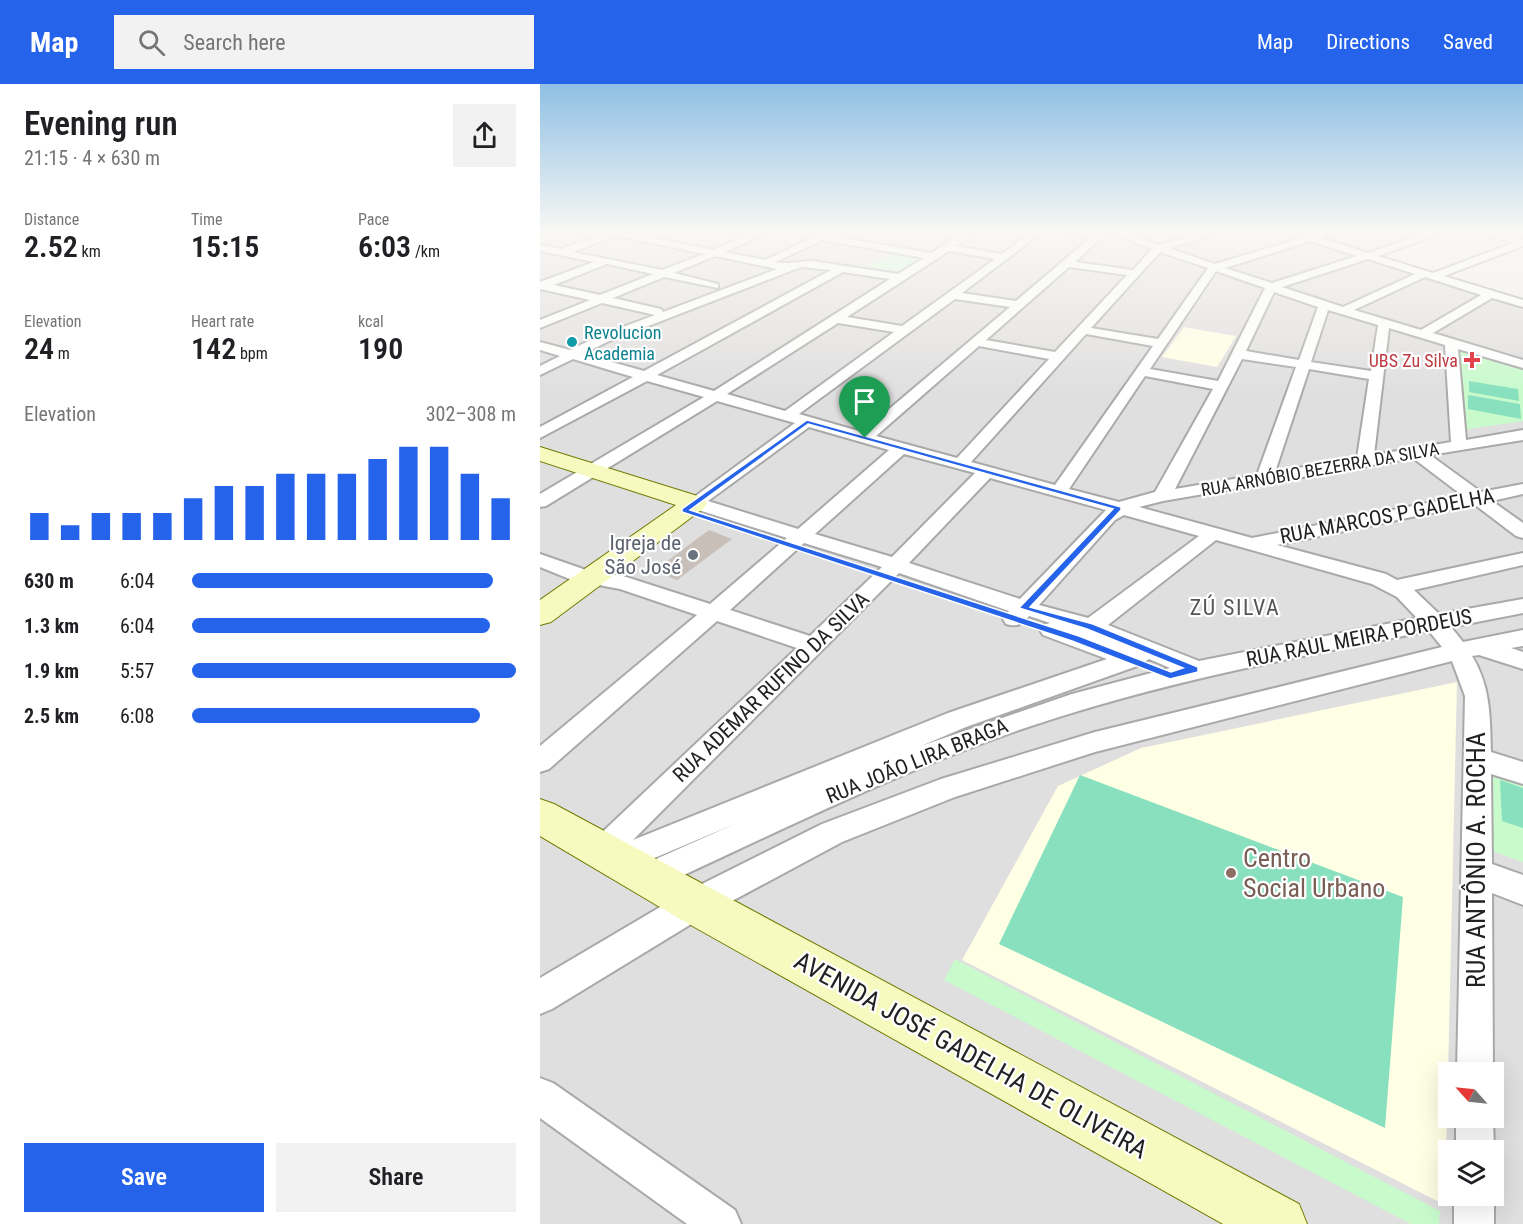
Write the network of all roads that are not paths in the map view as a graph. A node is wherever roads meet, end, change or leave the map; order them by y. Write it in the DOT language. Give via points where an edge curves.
graph roads {
  1 [pos="547,286"];
  2 [pos="630,286"];
  3 [pos="714,286"];
  4 [pos="740,286"];
  5 [pos="810,286"];
  6 [pos="889,286"];
  7 [pos="965,286"];
  8 [pos="1042,286"];
  9 [pos="1123,286"];
  10 [pos="1200,286"];
  11 [pos="1401,286"];
  12 [pos="1467,286"];
  13 [pos="1271,287"];
  14 [pos="1523,292"];
  15 [pos="1490,294"];
  16 [pos="953,295"];
  17 [pos="601,298"];
  18 [pos="1507,299"];
  19 [pos="1523,304"];
  20 [pos="1020,305"];
  21 [pos="1324,305"];
  22 [pos="1343,311"];
  23 [pos="657,312"];
  24 [pos="837,319"];
  25 [pos="1384,323"];
  26 [pos="540,324"];
  27 [pos="633,327"];
  28 [pos="905,330"];
  29 [pos="1082,330"];
  30 [pos="1423,334"];
  31 [pos="977,342"];
  32 [pos="1451,342"];
  33 [pos="1160,343"];
  34 [pos="540,346"];
  35 [pos="1238,354"];
  36 [pos="1523,354"];
  37 [pos="568,356"];
  38 [pos="1058,357"];
  39 [pos="1516,362"];
  40 [pos="1305,365"];
  41 [pos="540,371"];
  42 [pos="1140,371"];
  43 [pos="1376,376"];
  44 [pos="645,377"];
  45 [pos="1222,386"];
  46 [pos="715,396"];
  47 [pos="787,416"];
  48 [pos="807,422"];
  49 [pos="540,433"];
  50 [pos="1523,435"];
  51 [pos="865,438"];
  52 [pos="1459,446"];
  53 [pos="901,448"];
  54 [pos="540,454"];
  55 [pos="1418,454"];
  56 [pos="1365,463"];
  57 [pos="960,464"];
  58 [pos="540,465"];
  59 [pos="987,471"];
  60 [pos="587,474"];
  61 [pos="1264,479"];
  62 [pos="1523,489"];
  63 [pos="1059,491"];
  64 [pos="1162,496"];
  65 [pos="1478,498"];
  66 [pos="540,502"];
  67 [pos="690,507"];
  68 [pos="1119,508"];
  69 [pos="1523,532"];
  70 [pos="1214,533"];
  71 [pos="795,540"];
  72 [pos="1252,544"];
  73 [pos="1523,559"];
  74 [pos="540,560"];
  75 [pos="890,571"];
  76 [pos="594,576"];
  77 [pos="1397,587"];
  78 [pos="1523,606"];
  79 [pos="713,613"];
  80 [pos="1019,613"];
  81 [pos="540,615"];
  82 [pos="1434,624"];
  83 [pos="1083,632"];
  84 [pos="1523,638"];
  85 [pos="814,645"];
  86 [pos="1469,648"];
  87 [pos="1139,654"];
  88 [pos="1523,661"];
  89 [pos="1183,672"];
  90 [pos="1478,759"];
  91 [pos="540,761"];
  92 [pos="1523,773"];
  93 [pos="540,816"];
  94 [pos="1476,873"];
  95 [pos="646,875"];
  96 [pos="1523,890"];
  97 [pos="540,997"];
  98 [pos="1475,1062"];
  99 [pos="540,1096"];
  100 [pos="1474,1206"];
  101 [pos="721,1224"];
  102 [pos="1279,1224"];
  103 [pos="1474,1224"];
  1 -- 17 [label="street"];
  2 -- 17 [label="street"];
  3 -- 23 [label="street"];
  4 -- 27 [label="street"];
  5 -- 44 [label="street"];
  6 -- 24 [label="street"];
  7 -- 16 [label="street"];
  8 -- 20 [label="street"];
  9 -- 29 [label="street"];
  10 -- 33 [label="street"];
  11 -- 22 [label="street"];
  12 -- 15 [label="street"];
  13 -- 21 [label="street"];
  13 -- 35 [label="street"];
  14 -- 18 [label="street"];
  15 -- 18 [label="street"];
  15 -- 30 [label="street"];
  16 -- 20 [label="street"];
  16 -- 28 [label="street"];
  17 -- 23 [label="street"];
  17 -- 26 [label="street"];
  18 -- 19 [label="street"];
  20 -- 31 [label="street"];
  21 -- 22 [label="street"];
  21 -- 40 [label="street"];
  22 -- 25 [label="street"];
  23 -- 27 [label="street"];
  24 -- 28 [label="street"];
  24 -- 46 [label="street"];
  25 -- 30 [label="street"];
  25 -- 43 [label="street"];
  27 -- 37 [label="street"];
  28 -- 47 [label="street"];
  29 -- 33 [label="street"];
  29 -- 38 [label="street"];
  30 -- 32 [label="street"];
  31 -- 38 [label="street"];
  31 -- 51 [label="street"];
  32 -- 39 [label="street"];
  32 -- 52 [label="street"];
  33 -- 42 [label="street"];
  34 -- 37 [label="street"];
  35 -- 40 [label="street"];
  35 -- 45 [label="street"];
  36 -- 39 [label="street"];
  37 -- 41 [label="street"];
  37 -- 44 [label="street"];
  38 -- 57 [label="street"];
  40 -- 43 [label="street"];
  40 -- 61 [label="street"];
  42 -- 45 [label="street"];
  42 -- 63 [label="street"];
  43 -- 56 [label="street"];
  44 -- 46 [label="street"];
  44 -- 49 [label="street"];
  45 -- 64 [label="street"];
  46 -- 47 [label="street"];
  46 -- 60 [label="street"];
  47 -- 48 [label="street"];
  48 -- 51 [label="street"];
  48 -- 67 [label="street"];
  50 -- 52 [label="street, RUA ARNÓBIO BEZERRA DA SILVA"];
  51 -- 53 [label="street"];
  52 -- 55 [label="street, RUA ARNÓBIO BEZERRA DA SILVA"];
  53 -- 57 [label="street"];
  53 -- 71 [label="street"];
  54 -- 60 [label="street"];
  55 -- 56 [label="street, RUA ARNÓBIO BEZERRA DA SILVA"];
  55 -- 65 [label="street"];
  56 -- 61 [label="street, RUA ARNÓBIO BEZERRA DA SILVA"];
  57 -- 59 [label="street"];
  58 -- 60 [label="street"];
  59 -- 63 [label="street"];
  59 -- 75 [label="street, RUA ADEMAR RUFINO DA SILVA"];
  60 -- 66 [label="street"];
  60 -- 67 [label="street"];
  61 -- 64 [label="street, RUA ARNÓBIO BEZERRA DA SILVA"];
  62 -- 65 [label="street, RUA MARCOS P GADELHA"];
  63 -- 68 [label="street"];
  64 -- 68 [label="street, RUA ARNÓBIO BEZERRA DA SILVA"];
  65 -- 69 [label="street"];
  65 -- 72 [label="street, RUA MARCOS P GADELHA"];
  67 -- 71 [label="street"];
  67 -- 76 [label="street"];
  68 -- 70 [label="street"];
  68 -- 80 [label="street"];
  70 -- 72 [label="street"];
  70 -- 83 [label="street"];
  71 -- 75 [label="street"];
  71 -- 79 [label="street"];
  72 -- 77 [label="street"];
  73 -- 77 [label="street"];
  74 -- 76 [label="street" via="579,575"];
  75 -- 80 [label="street"];
  75 -- 85 [label="street, RUA ADEMAR RUFINO DA SILVA"];
  76 -- 79 [label="street"];
  76 -- 81 [label="street"];
  77 -- 82 [label="street"];
  78 -- 82 [label="street, RUA RAUL MEIRA PORDEUS"];
  79 -- 85 [label="street"];
  79 -- 91 [label="street"];
  80 -- 83 [label="street"];
  82 -- 86 [label="street"];
  82 -- 89 [label="street, RUA RAUL MEIRA PORDEUS"];
  83 -- 87 [label="street"];
  84 -- 86 [label="street"];
  85 -- 95 [label="street, RUA ADEMAR RUFINO DA SILVA"];
  86 -- 88 [label="street"];
  86 -- 90 [label="street, RUA ANTÔNIO A. ROCHA" via="1469,670 1477,696"];
  86 -- 95 [label="street" via="1095,742 950,787 832,833"];
  87 -- 89 [label="street"];
  87 -- 95 [label="street" via="957,720"];
  89 -- 95 [label="street, RUA JOÃO LIRA BRAGA" via="1070,704 928,755"];
  90 -- 92 [label="street"];
  90 -- 94 [label="street, RUA ANTÔNIO A. ROCHA"];
  93 -- 95 [label="street, AVENIDA JOSÉ GADELHA DE OLIVEIRA"];
  94 -- 96 [label="street"];
  94 -- 98 [label="street, RUA ANTÔNIO A. ROCHA"];
  95 -- 97 [label="street"];
  95 -- 102 [label="street, AVENIDA JOSÉ GADELHA DE OLIVEIRA"];
  99 -- 101 [label="street"];
  100 -- 103 [label="street"];
}
